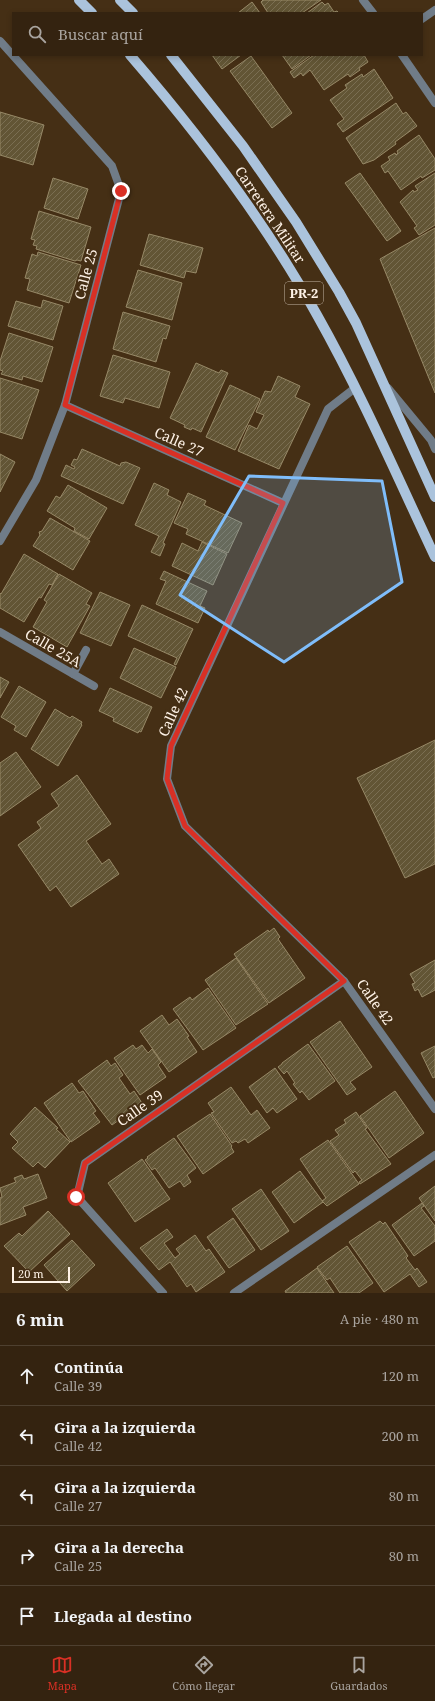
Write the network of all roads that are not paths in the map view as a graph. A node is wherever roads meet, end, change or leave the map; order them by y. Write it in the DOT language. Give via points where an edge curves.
graph roads {
  1 [pos="79,0"];
  2 [pos="120,0"];
  3 [pos="363,0"];
  4 [pos="435,10"];
  5 [pos="91,12"];
  6 [pos="132,12"];
  7 [pos="372,12"];
  8 [pos="423,18"];
  9 [pos="0,41"];
  10 [pos="12,54"];
  11 [pos="13,56"];
  12 [pos="131,56"];
  13 [pos="172,56"];
  14 [pos="403,56"];
  15 [pos="435,103"];
  16 [pos="382,380"];
  17 [pos="355,388"];
  18 [pos="65,405"];
  19 [pos="435,449"];
  20 [pos="435,497"];
  21 [pos="283,503"];
  22 [pos="0,541"];
  23 [pos="435,557"];
  24 [pos="0,632"];
  25 [pos="86,650"];
  26 [pos="73,674"];
  27 [pos="94,686"];
  28 [pos="344,981"];
  29 [pos="435,1109"];
  30 [pos="435,1154"];
  31 [pos="163,1293"];
  32 [pos="234,1293"];
  1 -- 5 [label="main road"];
  2 -- 6 [label="main road"];
  3 -- 7 [label="street"];
  4 -- 8 [label="street"];
  9 -- 10 [label="street, Calle 25"];
  11 -- 18 [label="street, Calle 25" via="112,166 121,191"];
  12 -- 17 [label="main road, Carretera Militar / PR-2" via="199,137 283,257"];
  13 -- 16 [label="main road, Carretera Militar / PR-2" via="243,146 296,222 356,323"];
  14 -- 15 [label="street"];
  16 -- 19 [label="street" via="431,440"];
  16 -- 20 [label="main road, Carretera Militar / PR-2"];
  17 -- 21 [label="street, Calle 42" via="328,409"];
  17 -- 23 [label="main road, Carretera Militar / PR-2"];
  18 -- 21 [label="street, Calle 27"];
  18 -- 22 [label="street, Calle 25" via="36,480"];
  21 -- 28 [label="street, Calle 42" via="171,746 167,779 185,826"];
  24 -- 26 [label="street, Calle 25A"];
  25 -- 26 [label="street"];
  26 -- 27 [label="street, Calle 25A"];
  28 -- 29 [label="street, Calle 42"];
  28 -- 31 [label="street, Calle 39" via="85,1163 76,1197"];
  30 -- 32 [label="street"];
}
